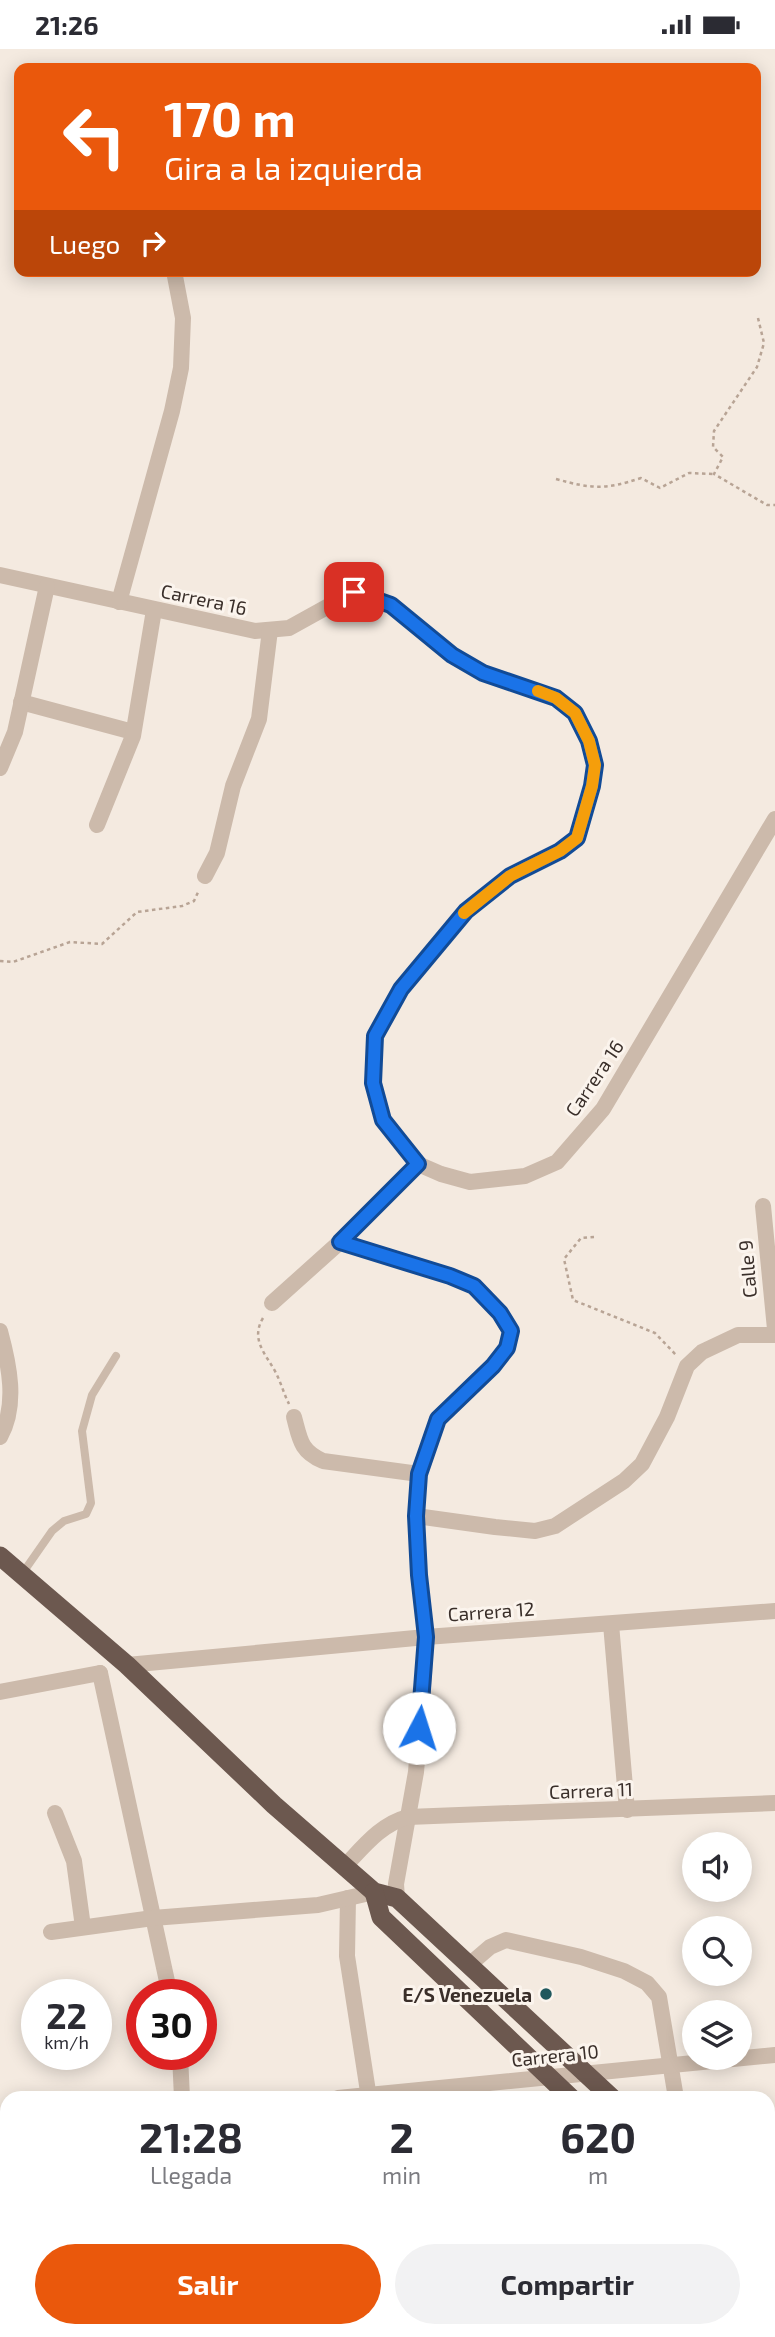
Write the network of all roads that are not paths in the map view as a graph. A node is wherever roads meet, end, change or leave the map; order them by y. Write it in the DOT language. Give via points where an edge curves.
graph roads {
  1 [pos="175,277"];
  2 [pos="0,575"];
  3 [pos="47,586"];
  4 [pos="119,603"];
  5 [pos="154,610"];
  6 [pos="270,630"];
  7 [pos="21,702"];
  8 [pos="134,732"];
  9 [pos="0,768"];
  10 [pos="775,819"];
  11 [pos="97,825"];
  12 [pos="205,876"];
  13 [pos="418,1164"];
  14 [pos="763,1206"];
  15 [pos="340,1242"];
  16 [pos="272,1303"];
  17 [pos="775,1329"];
  18 [pos="0,1331"];
  19 [pos="775,1335"];
  20 [pos="116,1356"];
  21 [pos="294,1417"];
  22 [pos="0,1437"];
  23 [pos="419,1474"];
  24 [pos="416,1516"];
  25 [pos="0,1556"];
  26 [pos="22,1574"];
  27 [pos="775,1612"];
  28 [pos="611,1623"];
  29 [pos="426,1637"];
  30 [pos="122,1660"];
  31 [pos="100,1673"];
  32 [pos="0,1692"];
  33 [pos="775,1803"];
  34 [pos="628,1809"];
  35 [pos="55,1813"];
  36 [pos="408,1817"];
  37 [pos="345,1866"];
  38 [pos="374,1892"];
  39 [pos="348,1898"];
  40 [pos="397,1898"];
  41 [pos="153,1918"];
  42 [pos="83,1927"];
  43 [pos="51,1932"];
  44 [pos="469,1965"];
  45 [pos="166,1979"];
  46 [pos="775,2055"];
  47 [pos="669,2065"];
  48 [pos="181,2070"];
  49 [pos="585,2074"];
  50 [pos="549,2077"];
  51 [pos="182,2091"];
  52 [pos="367,2091"];
  53 [pos="422,2091"];
  54 [pos="564,2091"];
  55 [pos="604,2091"];
  56 [pos="675,2091"];
  1 -- 4 [label="street" via="183,318 181,368"];
  2 -- 3 [label="street, Carrera 16"];
  3 -- 4 [label="street, Carrera 16"];
  3 -- 7 [label="street"];
  4 -- 5 [label="street, Carrera 16"];
  5 -- 6 [label="street, Carrera 16" via="255,631"];
  5 -- 8 [label="street"];
  6 -- 12 [label="street" via="259,719 233,786 217,853"];
  6 -- 13 [label="street, Carrera 16" via="289,628 354,592 391,605 452,655 483,673 556,698 575,713 589,741 595,765 577,838 510,876 466,911 401,989 375,1036 373,1083 383,1120"];
  7 -- 8 [label="street"];
  7 -- 9 [label="street"];
  8 -- 11 [label="street"];
  10 -- 13 [label="street, Carrera 16" via="603,1109 557,1162 525,1176 470,1182"];
  13 -- 15 [label="street"];
  14 -- 17 [label="street, Calle 9"];
  15 -- 16 [label="street"];
  15 -- 23 [label="street" via="474,1286 511,1331 507,1348 493,1366 438,1419"];
  18 -- 22 [label="street" via="10,1387"];
  19 -- 24 [label="street" via="738,1335 702,1352 687,1366 642,1464 555,1526 535,1531"];
  20 -- 26 [label="lane" via="92,1395 82,1431 91,1503 86,1514 64,1521 52,1531"];
  21 -- 23 [label="street" via="303,1447 311,1456"];
  23 -- 24 [label="street"];
  24 -- 29 [label="street"];
  25 -- 26 [label="highway"];
  26 -- 30 [label="highway"];
  27 -- 28 [label="street, Carrera 12"];
  28 -- 29 [label="street, Carrera 12"];
  28 -- 34 [label="street"];
  29 -- 30 [label="street, Carrera 12"];
  29 -- 36 [label="street"];
  30 -- 31 [label="street"];
  30 -- 37 [label="highway"];
  31 -- 32 [label="street"];
  31 -- 41 [label="street"];
  33 -- 34 [label="street, Carrera 11"];
  34 -- 36 [label="street, Carrera 11"];
  35 -- 42 [label="street" via="74,1860"];
  36 -- 37 [label="street" via="380,1830"];
  36 -- 40 [label="street"];
  37 -- 38 [label="highway"];
  38 -- 39 [label="street"];
  38 -- 40 [label="highway"];
  38 -- 50 [label="highway" via="381,1917"];
  39 -- 41 [label="street" via="318,1905"];
  39 -- 52 [label="street" via="347,1956"];
  40 -- 44 [label="highway"];
  41 -- 42 [label="street"];
  41 -- 45 [label="street"];
  42 -- 43 [label="street"];
  44 -- 47 [label="street" via="506,1940 624,1971 647,1983 659,1997"];
  44 -- 49 [label="highway"];
  46 -- 47 [label="street, Carrera 10"];
  47 -- 49 [label="street, Carrera 10"];
  47 -- 56 [label="street"];
  48 -- 51 [label="street"];
  49 -- 50 [label="street, Carrera 10"];
  49 -- 55 [label="highway"];
  50 -- 53 [label="street, Carrera 10"];
  50 -- 54 [label="highway"];
}
